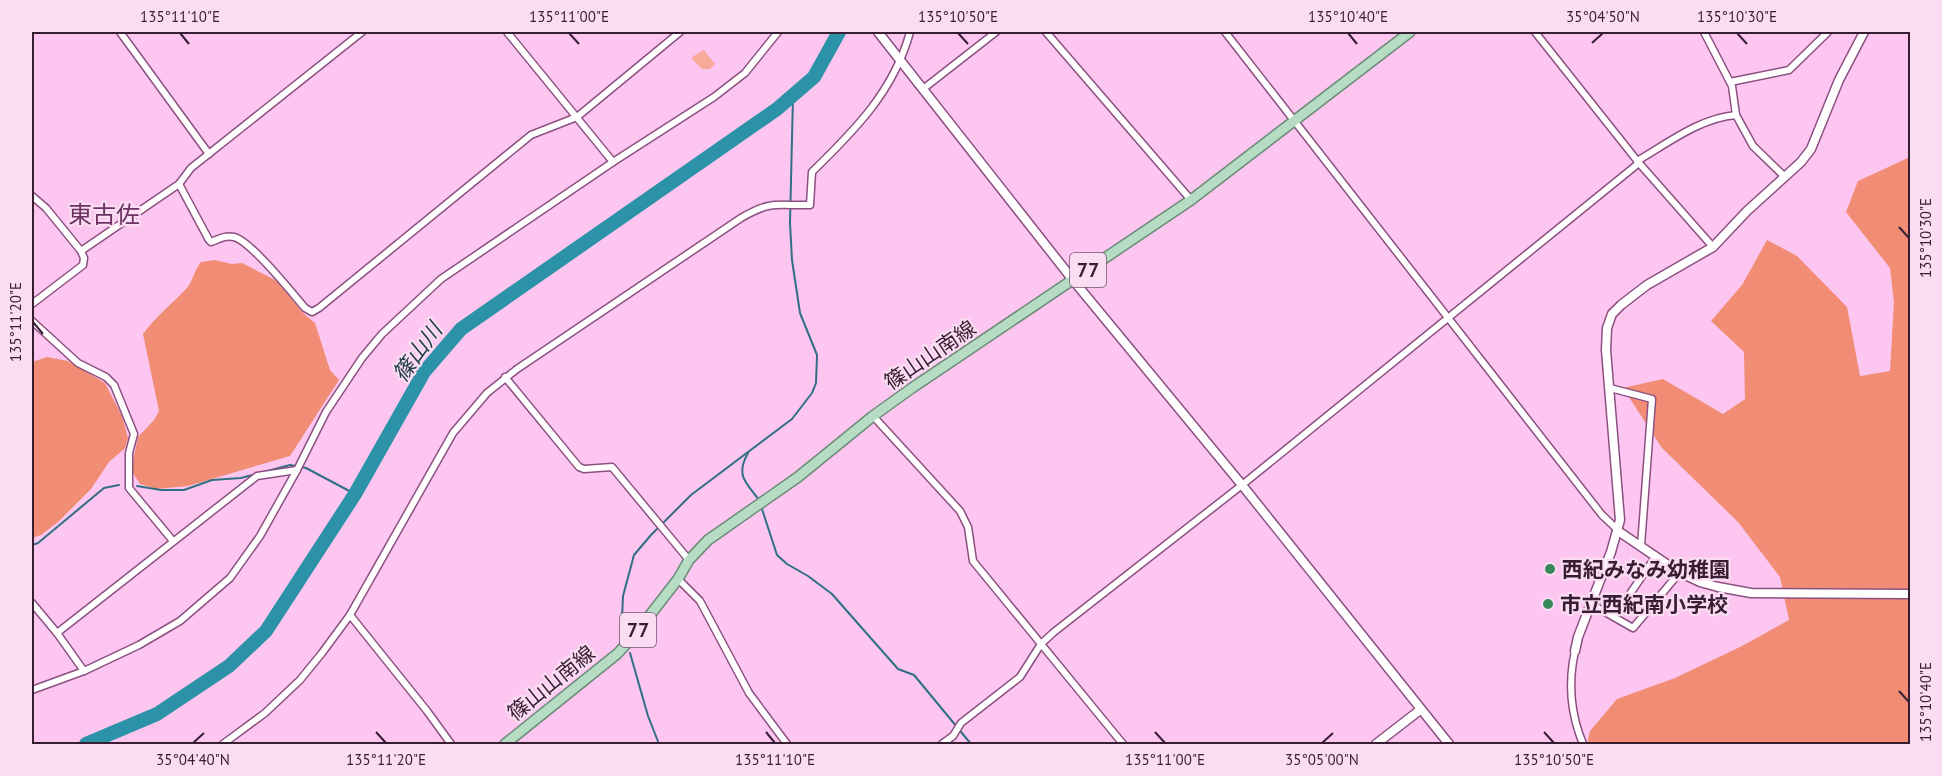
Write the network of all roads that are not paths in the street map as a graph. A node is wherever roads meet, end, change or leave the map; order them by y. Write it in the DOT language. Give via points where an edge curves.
graph roads {
  1 [pos="120,32"];
  2 [pos="362,32"];
  3 [pos="507,32"];
  4 [pos="680,32"];
  5 [pos="778,32"];
  6 [pos="878,32"];
  7 [pos="910,32"];
  8 [pos="996,32"];
  9 [pos="1046,32"];
  10 [pos="1225,32"];
  11 [pos="1410,32"];
  12 [pos="1535,32"];
  13 [pos="1704,32"];
  14 [pos="1828,32"];
  15 [pos="1864,32"];
  16 [pos="899,58"];
  17 [pos="1730,82"];
  18 [pos="923,89"];
  19 [pos="1737,115"];
  20 [pos="577,117"];
  21 [pos="1294,121"];
  22 [pos="209,154"];
  23 [pos="613,162"];
  24 [pos="1638,162"];
  25 [pos="1785,177"];
  26 [pos="179,184"];
  27 [pos="32,196"];
  28 [pos="1191,200"];
  29 [pos="1713,247"];
  30 [pos="81,251"];
  31 [pos="1073,280"];
  32 [pos="32,304"];
  33 [pos="1448,317"];
  34 [pos="32,321"];
  35 [pos="505,377"];
  36 [pos="1610,388"];
  37 [pos="873,416"];
  38 [pos="297,470"];
  39 [pos="1242,485"];
  40 [pos="1618,531"];
  41 [pos="173,541"];
  42 [pos="1641,546"];
  43 [pos="1656,556"];
  44 [pos="689,560"];
  45 [pos="1680,572"];
  46 [pos="678,579"];
  47 [pos="1911,594"];
  48 [pos="32,603"];
  49 [pos="1591,604"];
  50 [pos="350,615"];
  51 [pos="1614,617"];
  52 [pos="57,633"];
  53 [pos="1041,644"];
  54 [pos="1575,651"];
  55 [pos="84,671"];
  56 [pos="32,690"];
  57 [pos="1420,710"];
  58 [pos="224,744"];
  59 [pos="451,744"];
  60 [pos="505,744"];
  61 [pos="787,744"];
  62 [pos="942,744"];
  63 [pos="1123,744"];
  64 [pos="1376,744"];
  65 [pos="1449,744"];
  66 [pos="1583,744"];
  1 -- 22 [label="street"];
  2 -- 22 [label="street"];
  3 -- 20 [label="street"];
  4 -- 20 [label="street"];
  5 -- 23 [label="street" via="745,73"];
  6 -- 16 [label="street"];
  7 -- 16 [label="street"];
  8 -- 18 [label="street"];
  9 -- 28 [label="street"];
  10 -- 21 [label="street"];
  11 -- 21 [label="main road, 篠山山南線 / 77"];
  12 -- 24 [label="street"];
  13 -- 17 [label="street"];
  14 -- 17 [label="street" via="1789,70"];
  15 -- 25 [label="street" via="1811,150"];
  16 -- 18 [label="street"];
  16 -- 35 [label="street" via="878,100 852,134 812,172 810,205 776,204 741,218"];
  17 -- 19 [label="street"];
  18 -- 31 [label="street"];
  19 -- 24 [label="street" via="1704,123"];
  19 -- 25 [label="street" via="1753,146"];
  20 -- 23 [label="street"];
  20 -- 26 [label="street" via="531,135 312,312 236,237 225,236 211,242"];
  21 -- 28 [label="main road, 篠山山南線 / 77"];
  21 -- 33 [label="street"];
  22 -- 26 [label="street"];
  23 -- 38 [label="street" via="441,279 382,334 326,412"];
  24 -- 29 [label="street"];
  24 -- 33 [label="street"];
  25 -- 29 [label="street"];
  26 -- 30 [label="street"];
  27 -- 30 [label="street"];
  28 -- 31 [label="main road, 篠山山南線 / 77"];
  29 -- 36 [label="street" via="1647,285 1612,314 1606,350"];
  30 -- 32 [label="street" via="83,265"];
  31 -- 37 [label="main road, 篠山山南線 / 77"];
  31 -- 39 [label="street"];
  33 -- 39 [label="street"];
  33 -- 40 [label="street"];
  34 -- 41 [label="street" via="78,363 114,385 134,434 129,453 129,488"];
  35 -- 44 [label="street" via="579,467 612,467"];
  35 -- 50 [label="street" via="453,434"];
  36 -- 40 [label="street"];
  36 -- 42 [label="street" via="1652,399"];
  37 -- 44 [label="main road, 篠山山南線 / 77" via="798,477 708,540"];
  37 -- 53 [label="street" via="966,518 973,561"];
  38 -- 41 [label="street" via="257,476"];
  38 -- 55 [label="street" via="260,536 230,578 180,621"];
  39 -- 53 [label="street"];
  39 -- 57 [label="street"];
  40 -- 42 [label="street"];
  40 -- 49 [label="street"];
  41 -- 52 [label="street"];
  42 -- 43 [label="street"];
  43 -- 45 [label="street"];
  43 -- 51 [label="street"];
  44 -- 46 [label="main road, 篠山山南線 / 77"];
  45 -- 47 [label="street" via="1700,582 1751,593"];
  45 -- 51 [label="street" via="1633,628"];
  46 -- 60 [label="main road, 篠山山南線 / 77" via="617,654"];
  46 -- 61 [label="street" via="700,601 749,693"];
  48 -- 52 [label="street"];
  49 -- 51 [label="street"];
  49 -- 54 [label="street"];
  50 -- 58 [label="street" via="300,680"];
  50 -- 59 [label="street"];
  52 -- 55 [label="street"];
  53 -- 62 [label="street" via="1020,677 961,723"];
  53 -- 63 [label="street"];
  54 -- 66 [label="street" via="1570,681 1573,712"];
  55 -- 56 [label="street"];
  57 -- 64 [label="street"];
  57 -- 65 [label="street"];
}
